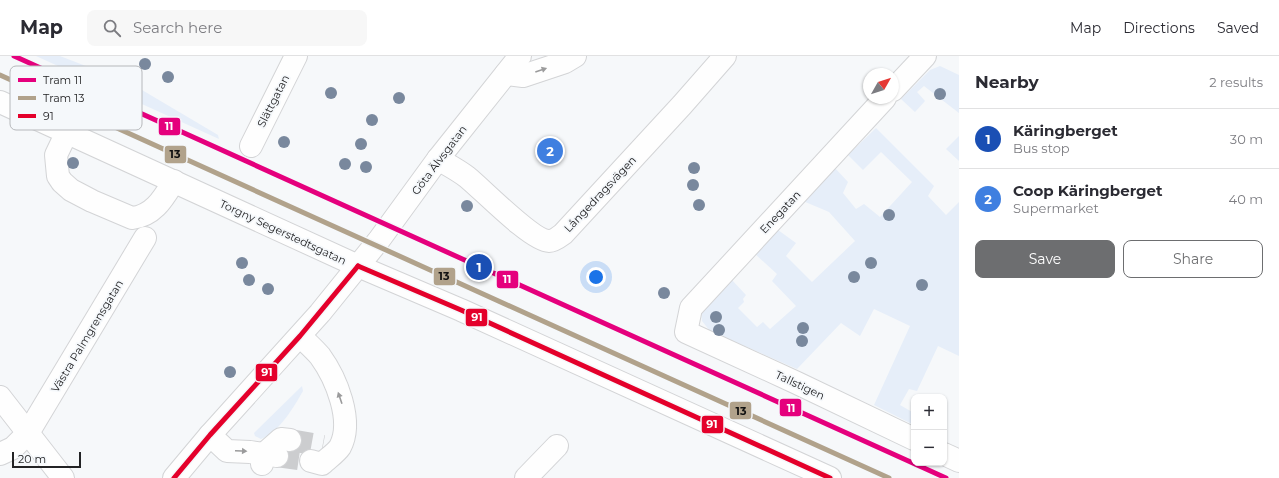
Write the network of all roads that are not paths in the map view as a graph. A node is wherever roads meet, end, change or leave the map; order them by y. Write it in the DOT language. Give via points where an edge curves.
graph roads {
  1 [pos="296,56"];
  2 [pos="520,56"];
  3 [pos="575,56"];
  4 [pos="725,56"];
  5 [pos="924,56"];
  6 [pos="506,74"];
  7 [pos="899,83"];
  8 [pos="0,102"];
  9 [pos="880,104"];
  10 [pos="10,106"];
  11 [pos="63,130"];
  12 [pos="67,132"];
  13 [pos="251,146"];
  14 [pos="438,159"];
  15 [pos="174,181"];
  16 [pos="145,238"];
  17 [pos="358,266"];
  18 [pos="686,332"];
  19 [pos="300,336"];
  20 [pos="0,397"];
  21 [pos="28,432"];
  22 [pos="210,435"];
  23 [pos="911,438"];
  24 [pos="557,446"];
  25 [pos="0,454"];
  26 [pos="276,454"];
  27 [pos="947,455"];
  28 [pos="319,459"];
  29 [pos="959,461"];
  30 [pos="56,476"];
  31 [pos="174,478"];
  32 [pos="526,478"];
  33 [pos="830,478"];
  1 -- 13 [label="street, Slättgatan"];
  2 -- 6 [label="street, Göta Älvsgatan"];
  6 -- 3 [label="street, one-way" via="523,76 565,62"];
  4 -- 14 [label="street, Långedragsvägen" via="555,239 549,241 538,237 512,219 466,176"];
  5 -- 7 [label="street"];
  6 -- 14 [label="street, Göta Älvsgatan"];
  8 -- 10 [label="street, Torgny Segerstedtsgatan"];
  9 -- 18 [label="street, Enegatan" via="691,308"];
  11 -- 12 [label="street, Torgny Segerstedtsgatan"];
  12 -- 15 [label="street, Torgny Segerstedtsgatan"];
  12 -- 15 [label="street" via="56,155 58,176 71,190 92,201 132,218 139,217 159,204"];
  14 -- 17 [label="street, Göta Älvsgatan"];
  15 -- 17 [label="street, Torgny Segerstedtsgatan"];
  16 -- 21 [label="street, Västra Palmgrensgatan"];
  17 -- 19 [label="street, Göta Älvsgatan"];
  17 -- 33 [label="street, Torgny Segerstedtsgatan" via="576,361"];
  18 -- 23 [label="street, Tallstigen"];
  19 -- 22 [label="street, Göta Älvsgatan"];
  28 -- 19 [label="street, one-way" via="344,436 345,415 332,377 320,356"];
  20 -- 21 [label="street"];
  21 -- 25 [label="street, Västra Palmgrensgatan" via="13,448"];
  21 -- 30 [label="street"];
  22 -- 26 [label="street, one-way" via="228,450"];
  22 -- 31 [label="street, Göta Älvsgatan"];
  24 -- 32 [label="street"];
  27 -- 29 [label="street"];
}
